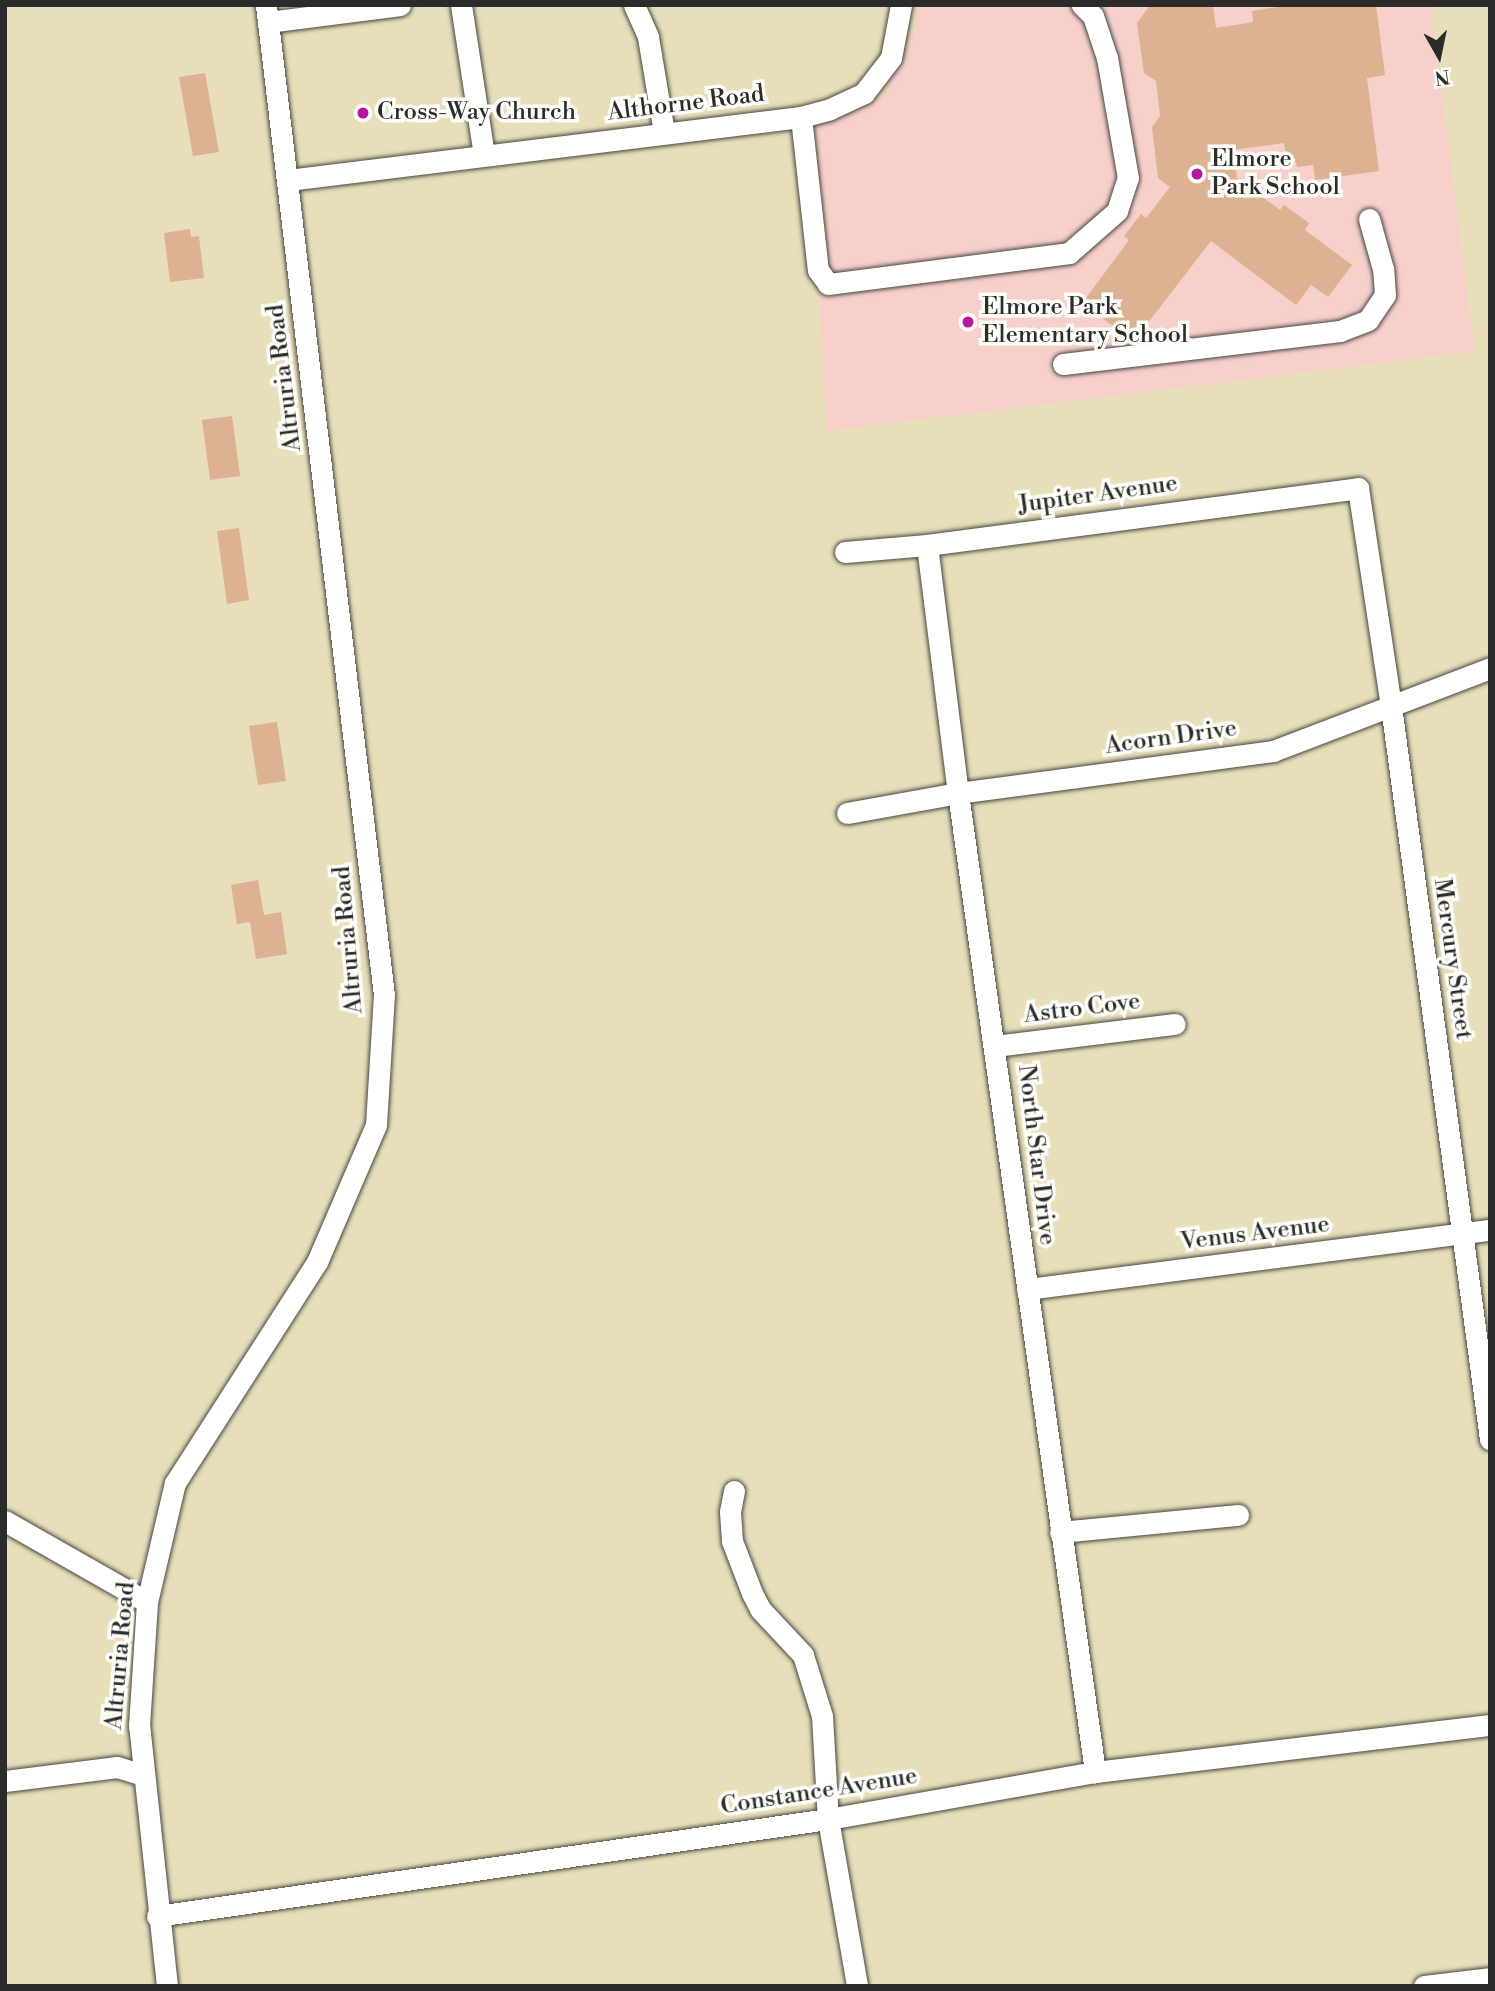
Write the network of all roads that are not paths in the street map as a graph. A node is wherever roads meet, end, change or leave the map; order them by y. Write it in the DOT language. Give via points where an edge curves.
graph roads {
  1 [pos="400,5"];
  2 [pos="461,5"];
  3 [pos="634,5"];
  4 [pos="901,5"];
  5 [pos="1082,5"];
  6 [pos="267,14"];
  7 [pos="801,117"];
  8 [pos="664,133"];
  9 [pos="484,155"];
  10 [pos="288,180"];
  11 [pos="1370,219"];
  12 [pos="1063,364"];
  13 [pos="1358,488"];
  14 [pos="927,545"];
  15 [pos="845,552"];
  16 [pos="1490,668"];
  17 [pos="1391,706"];
  18 [pos="958,793"];
  19 [pos="846,813"];
  20 [pos="1175,1024"];
  21 [pos="995,1045"];
  22 [pos="1490,1230"];
  23 [pos="1463,1234"];
  24 [pos="1027,1289"];
  25 [pos="1490,1439"];
  26 [pos="734,1491"];
  27 [pos="1238,1515"];
  28 [pos="5,1521"];
  29 [pos="1060,1532"];
  30 [pos="147,1602"];
  31 [pos="1490,1725"];
  32 [pos="1095,1772"];
  33 [pos="143,1775"];
  34 [pos="5,1781"];
  35 [pos="828,1819"];
  36 [pos="157,1916"];
  37 [pos="1490,1978"];
  38 [pos="167,1986"];
  39 [pos="857,1986"];
  40 [pos="1424,1986"];
  1 -- 6 [label="street"];
  2 -- 9 [label="street"];
  3 -- 8 [label="street" via="648,37"];
  4 -- 7 [label="street, Althorne Road" via="891,58 864,93"];
  5 -- 7 [label="street" via="1093,16 1107,58 1128,178 1116,211 1069,253 828,284 818,270"];
  6 -- 10 [label="street, Altruria Road"];
  7 -- 8 [label="street, Althorne Road"];
  8 -- 9 [label="street, Althorne Road"];
  9 -- 10 [label="street, Althorne Road"];
  10 -- 30 [label="street, Altruria Road" via="384,995 376,1125 317,1262 175,1483"];
  11 -- 12 [label="street" via="1385,295 1367,320 1340,331"];
  13 -- 14 [label="street, Jupiter Avenue"];
  13 -- 17 [label="street, Mercury Street"];
  14 -- 15 [label="street, Jupiter Avenue"];
  14 -- 18 [label="street, North Star Drive"];
  16 -- 17 [label="street, Acorn Drive"];
  17 -- 18 [label="street, Acorn Drive" via="1273,751"];
  17 -- 23 [label="street, Mercury Street"];
  18 -- 19 [label="street, Acorn Drive"];
  18 -- 21 [label="street, North Star Drive"];
  20 -- 21 [label="street, Astro Cove"];
  21 -- 24 [label="street, North Star Drive"];
  22 -- 23 [label="street, Venus Avenue"];
  23 -- 24 [label="street, Venus Avenue"];
  23 -- 25 [label="street, Mercury Street"];
  24 -- 29 [label="street, North Star Drive"];
  26 -- 35 [label="street" via="732,1541 752,1593 760,1609 803,1655 822,1716"];
  27 -- 29 [label="street"];
  28 -- 30 [label="street"];
  29 -- 32 [label="street, North Star Drive"];
  30 -- 33 [label="street, Altruria Road" via="139,1726"];
  31 -- 32 [label="street, Constance Avenue"];
  32 -- 35 [label="street, Constance Avenue"];
  33 -- 34 [label="street" via="117,1767"];
  33 -- 36 [label="street, Altruria Road"];
  35 -- 36 [label="street, Constance Avenue"];
  35 -- 39 [label="street"];
  36 -- 38 [label="street, Altruria Road"];
  37 -- 40 [label="street"];
}
